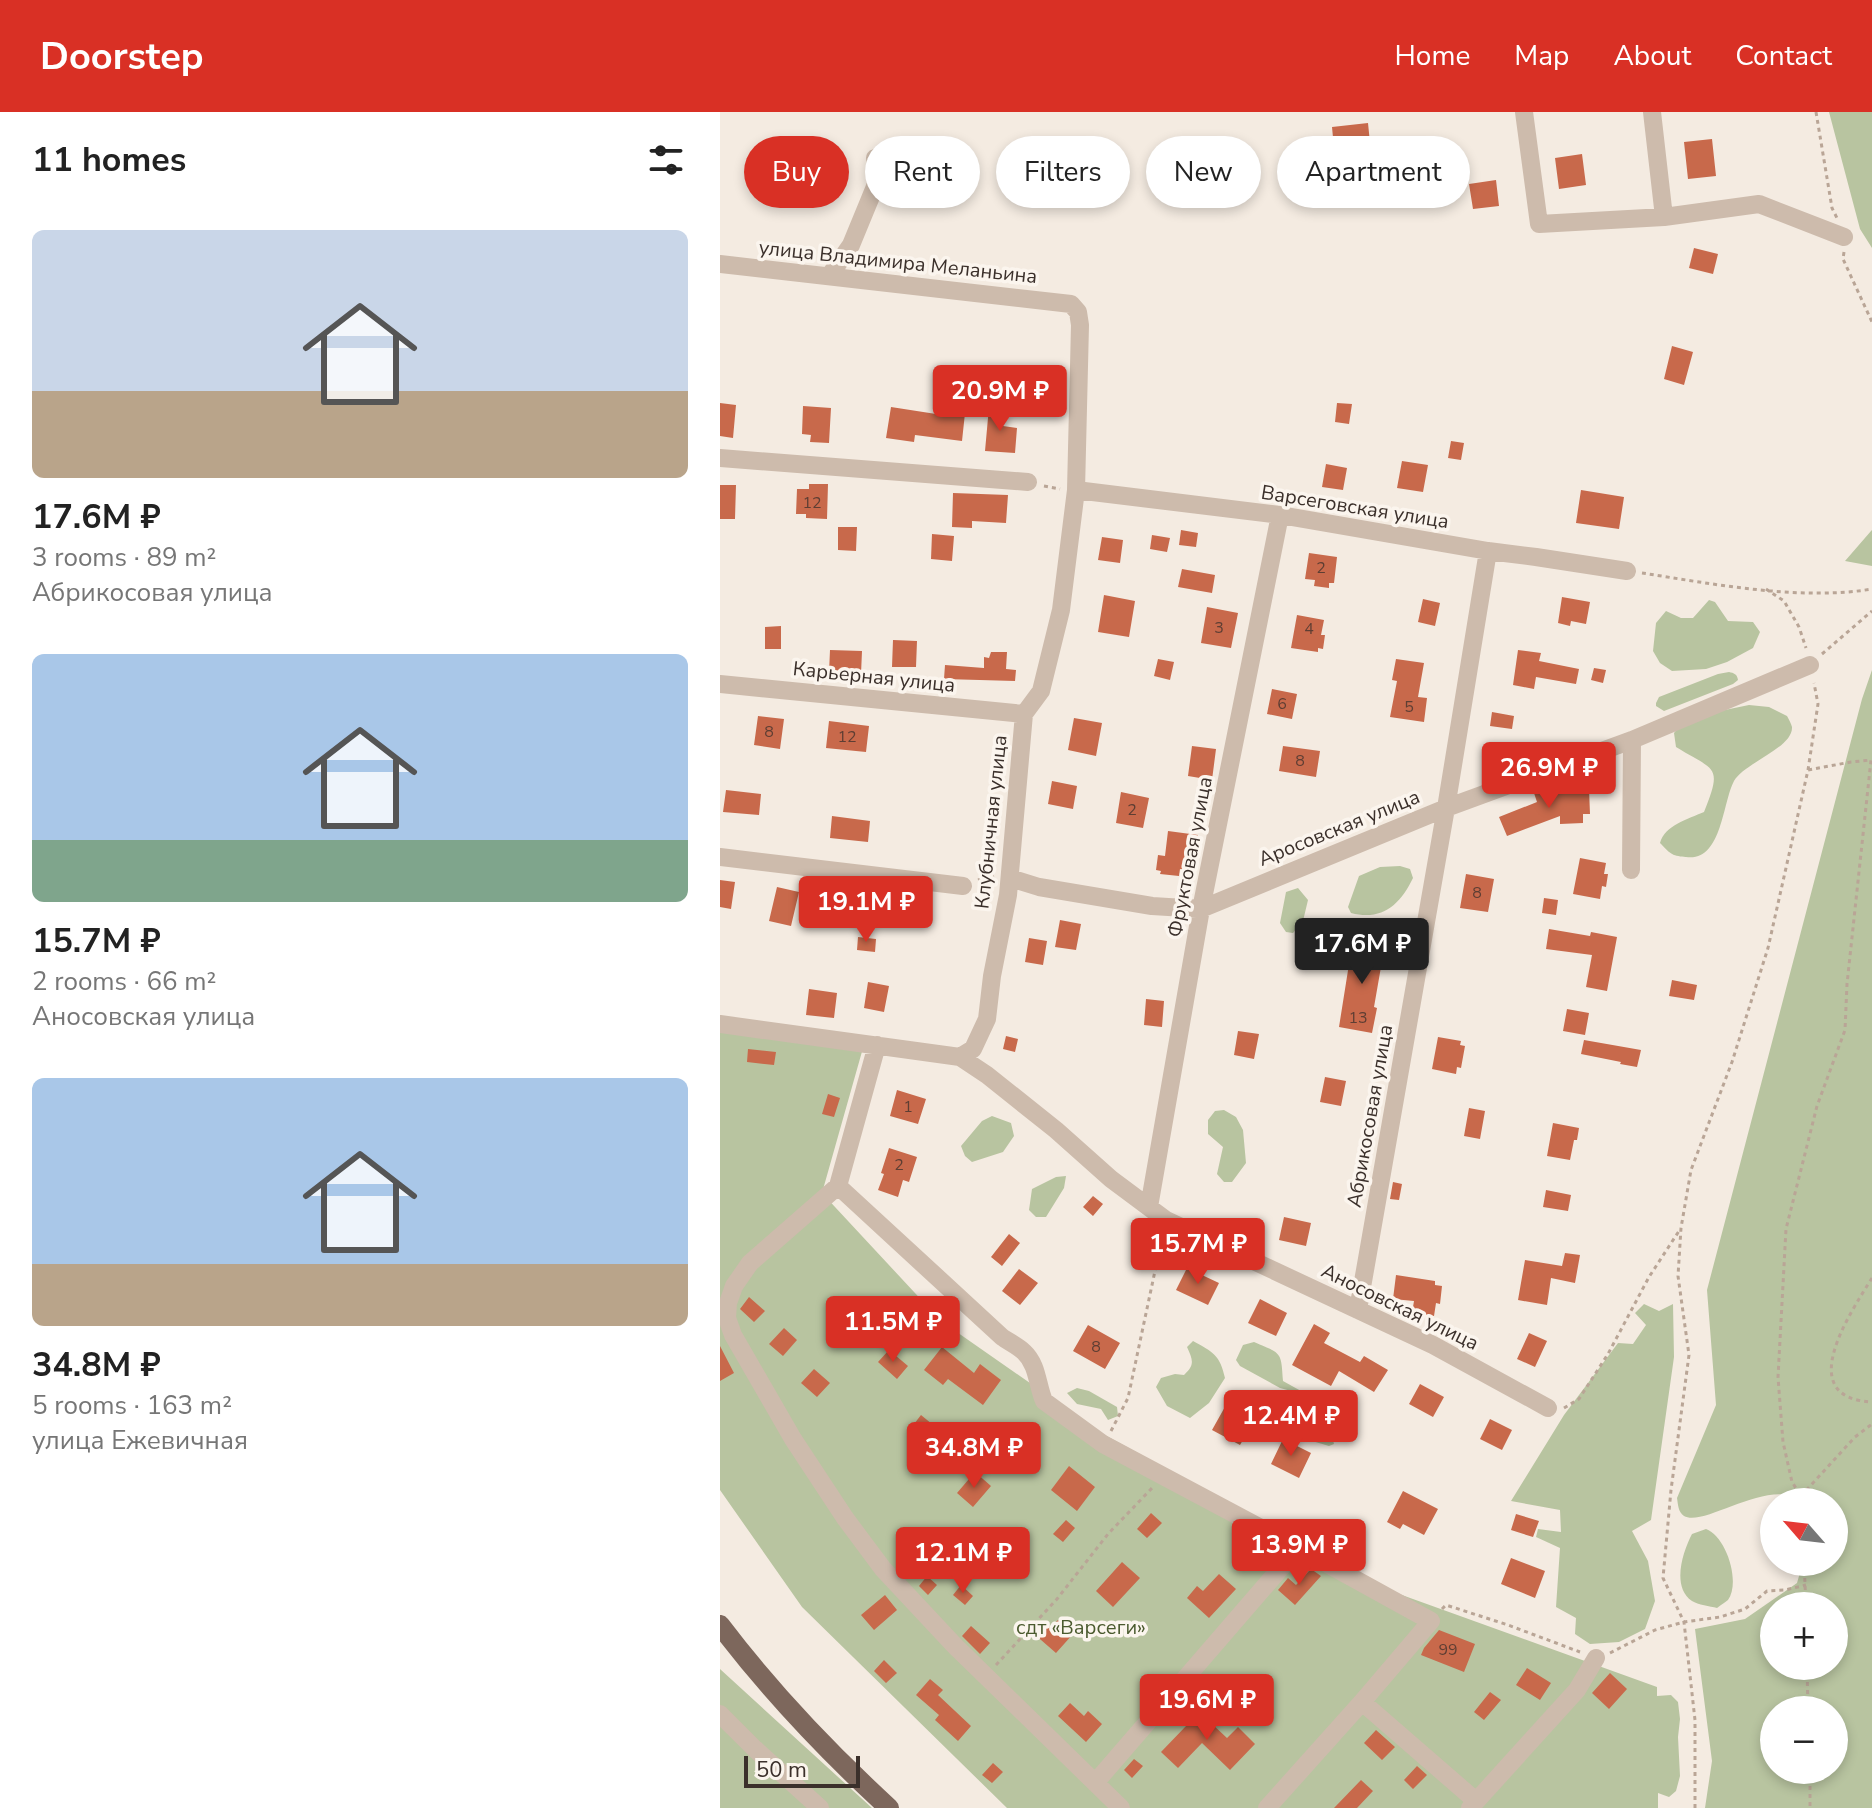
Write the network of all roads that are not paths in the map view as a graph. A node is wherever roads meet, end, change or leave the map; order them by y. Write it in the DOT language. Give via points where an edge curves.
graph roads {
  1 [pos="1524,112"];
  2 [pos="1652,112"];
  3 [pos="866,208"];
  4 [pos="1664,217"];
  5 [pos="1844,237"];
  6 [pos="720,264"];
  7 [pos="830,275"];
  8 [pos="1071,304"];
  9 [pos="720,458"];
  10 [pos="1028,482"];
  11 [pos="1076,490"];
  12 [pos="1280,515"];
  13 [pos="1488,551"];
  14 [pos="1627,571"];
  15 [pos="1810,665"];
  16 [pos="720,684"];
  17 [pos="1024,714"];
  18 [pos="1632,740"];
  19 [pos="1446,808"];
  20 [pos="720,857"];
  21 [pos="1631,870"];
  22 [pos="1010,878"];
  23 [pos="963,886"];
  24 [pos="1201,909"];
  25 [pos="720,1024"];
  26 [pos="877,1045"];
  27 [pos="960,1057"];
  28 [pos="838,1186"];
  29 [pos="1149,1207"];
  30 [pos="1358,1310"];
  31 [pos="1548,1408"];
  32 [pos="1298,1548"];
  33 [pos="720,1625"];
  34 [pos="1596,1658"];
  35 [pos="1362,1702"];
  36 [pos="720,1714"];
  37 [pos="1095,1783"];
  38 [pos="1473,1805"];
  39 [pos="820,1808"];
  40 [pos="889,1808"];
  41 [pos="1121,1808"];
  42 [pos="1267,1808"];
  1 -- 4 [label="street" via="1539,224"];
  2 -- 4 [label="street"];
  3 -- 7 [label="street" via="851,245"];
  4 -- 5 [label="street" via="1759,204"];
  6 -- 7 [label="street, улица Владимира Меланьина"];
  7 -- 8 [label="street, улица Владимира Меланьина"];
  8 -- 11 [label="street, Клубничная улица" via="1080,325"];
  9 -- 10 [label="street"];
  11 -- 12 [label="street, Варсеговская улица"];
  11 -- 17 [label="street, Клубничная улица" via="1061,610 1041,691"];
  12 -- 13 [label="street, Варсеговская улица"];
  12 -- 24 [label="street, Фруктовая улица"];
  13 -- 14 [label="street, Варсеговская улица"];
  13 -- 19 [label="street, Абрикосовая улица"];
  15 -- 18 [label="street, Аросовская улица"];
  16 -- 17 [label="street, Карьерная улица"];
  17 -- 22 [label="street, Клубничная улица"];
  18 -- 19 [label="street, Аросовская улица"];
  18 -- 21 [label="street"];
  19 -- 24 [label="street, Аросовская улица"];
  19 -- 30 [label="street, Абрикосовая улица"];
  20 -- 23 [label="street"];
  22 -- 24 [label="street, Аросовская улица" via="1152,906"];
  22 -- 27 [label="street, Клубничная улица" via="987,1019 973,1049"];
  24 -- 29 [label="street, Фруктовая улица"];
  25 -- 26 [label="street"];
  26 -- 27 [label="street"];
  26 -- 28 [label="street"];
  27 -- 29 [label="street, Аносовская улица"];
  28 -- 32 [label="street" via="1026,1353 1044,1401 1103,1444"];
  28 -- 37 [label="street" via="750,1263 728,1303 733,1335 793,1439 883,1569"];
  29 -- 30 [label="street, Аносовская улица" via="1166,1220"];
  30 -- 31 [label="street, Аносовская улица"];
  32 -- 35 [label="street" via="1431,1621"];
  32 -- 37 [label="street"];
  33 -- 40 [label="main road" via="764,1681"];
  34 -- 38 [label="street" via="1577,1690"];
  35 -- 38 [label="street"];
  35 -- 42 [label="street"];
  36 -- 39 [label="street"];
  37 -- 41 [label="street"];
}
